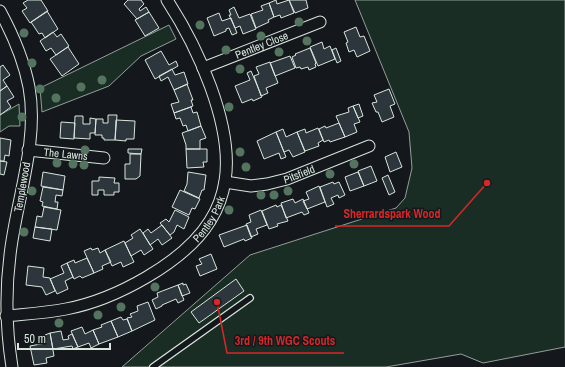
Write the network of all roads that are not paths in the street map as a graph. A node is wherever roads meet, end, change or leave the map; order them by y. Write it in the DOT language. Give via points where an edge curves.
graph roads {
  1 [pos="167,0"];
  2 [pos="0,11"];
  3 [pos="320,22"];
  4 [pos="203,68"];
  5 [pos="369,146"];
  6 [pos="28,150"];
  7 [pos="104,158"];
  8 [pos="225,182"];
  9 [pos="250,298"];
  10 [pos="6,316"];
  11 [pos="12,367"];
  12 [pos="153,367"];
  1 -- 4 [label="street, Pentley Park" via="182,24"];
  2 -- 6 [label="street, Templewood" via="22,58 29,88 31,128"];
  3 -- 4 [label="street, Pentley Close"];
  4 -- 8 [label="street, Pentley Park" via="221,122 226,163"];
  5 -- 8 [label="street, Pitsfield" via="287,179 267,184 251,186"];
  6 -- 7 [label="street, The Lawns"];
  6 -- 10 [label="street, Templewood" via="10,254"];
  8 -- 10 [label="street, Pentley Park" via="210,220 198,237 178,256 132,286 87,304 66,309"];
  9 -- 12 [label="lane"];
  10 -- 11 [label="street, Templewood"];
}
